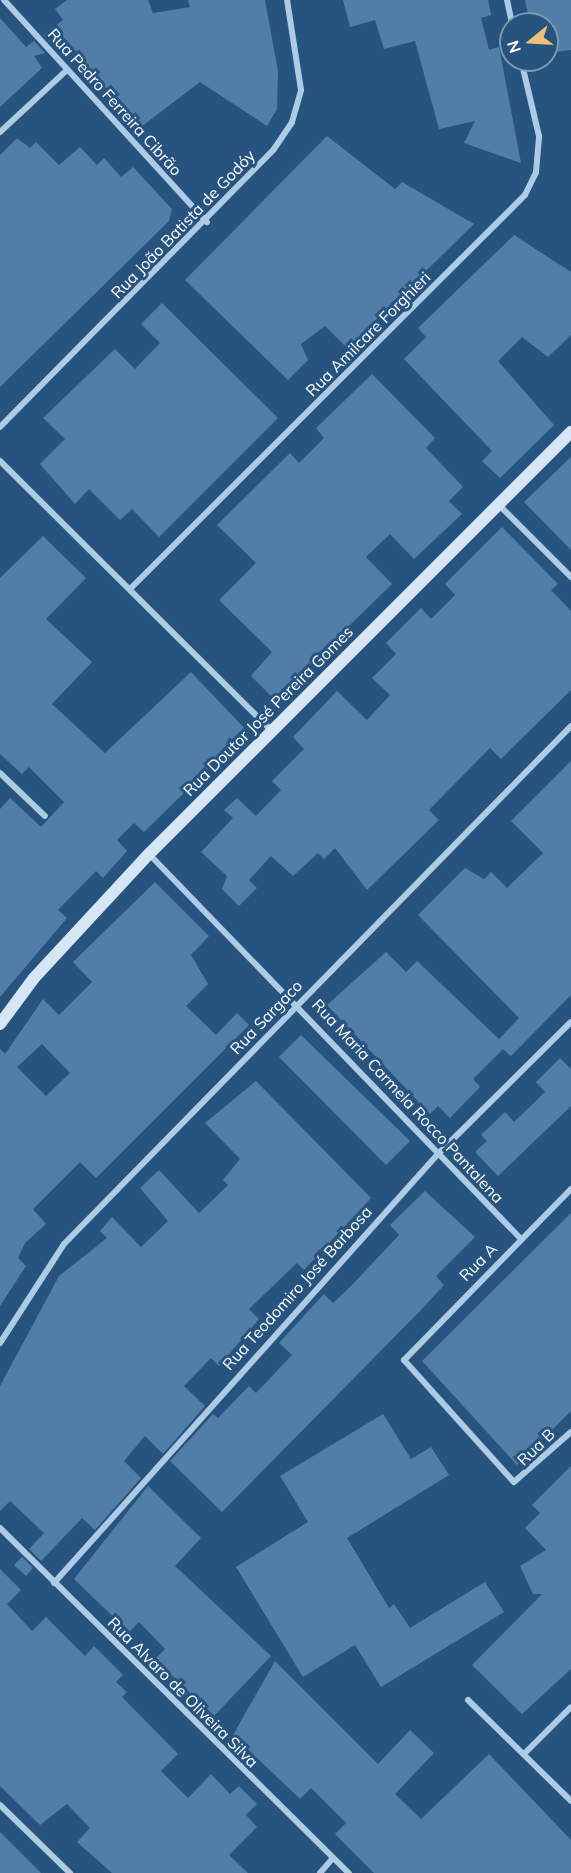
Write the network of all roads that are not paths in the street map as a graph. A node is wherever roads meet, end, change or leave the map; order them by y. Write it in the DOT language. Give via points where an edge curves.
graph roads {
  1 [pos="4,0"];
  2 [pos="287,0"];
  3 [pos="67,70"];
  4 [pos="524,72"];
  5 [pos="0,132"];
  6 [pos="207,222"];
  7 [pos="0,427"];
  8 [pos="571,432"];
  9 [pos="0,461"];
  10 [pos="499,505"];
  11 [pos="571,577"];
  12 [pos="129,589"];
  13 [pos="571,726"];
  14 [pos="271,730"];
  15 [pos="0,773"];
  16 [pos="45,816"];
  17 [pos="148,854"];
  18 [pos="298,1003"];
  19 [pos="571,1022"];
  20 [pos="0,1024"];
  21 [pos="438,1154"];
  22 [pos="571,1189"];
  23 [pos="521,1239"];
  24 [pos="0,1343"];
  25 [pos="571,1432"];
  26 [pos="520,1481"];
  27 [pos="0,1528"];
  28 [pos="54,1583"];
  29 [pos="468,1700"];
  30 [pos="571,1707"];
  31 [pos="524,1754"];
  32 [pos="571,1801"];
  33 [pos="0,1805"];
  34 [pos="333,1858"];
  35 [pos="70,1873"];
  36 [pos="320,1873"];
  37 [pos="349,1873"];
  1 -- 3 [label="street, Rua Pedro Ferreira Cibrão"];
  2 -- 6 [label="street, Rua João Batista de Godóy" via="301,90 292,122"];
  3 -- 5 [label="street"];
  3 -- 6 [label="street, Rua Pedro Ferreira Cibrão"];
  4 -- 12 [label="street, Rua Amilcare Forghieri" via="539,136 536,172 525,195"];
  6 -- 7 [label="street, Rua João Batista de Godóy"];
  8 -- 10 [label="main road, Rua Doutor José Pereira Gomes"];
  9 -- 12 [label="street"];
  10 -- 11 [label="street"];
  10 -- 14 [label="main road, Rua Doutor José Pereira Gomes"];
  12 -- 14 [label="street"];
  13 -- 18 [label="street, Rua Sargaco"];
  14 -- 17 [label="main road, Rua Doutor José Pereira Gomes"];
  15 -- 16 [label="street"];
  17 -- 18 [label="street, Rua Maria Carmela Rocco Pantalena"];
  17 -- 20 [label="main road, Rua Doutor José Pereira Gomes" via="34,978"];
  18 -- 21 [label="street, Rua Maria Carmela Rocco Pantalena"];
  18 -- 24 [label="street, Rua Sargaco" via="64,1244"];
  19 -- 21 [label="street, Rua Teodomiro José Barbosa"];
  21 -- 23 [label="street, Rua Maria Carmela Rocco Pantalena"];
  21 -- 28 [label="street, Rua Teodomiro José Barbosa"];
  22 -- 23 [label="street, Rua A"];
  23 -- 26 [label="street, Rua A" via="405,1354 407,1369 511,1481"];
  25 -- 26 [label="street, Rua B"];
  27 -- 28 [label="street, Rua Alvaro de Oliveira Silva"];
  28 -- 34 [label="street, Rua Alvaro de Oliveira Silva"];
  29 -- 31 [label="street"];
  30 -- 31 [label="street"];
  31 -- 32 [label="street"];
  33 -- 35 [label="street"];
  34 -- 36 [label="street"];
  34 -- 37 [label="street, Rua Alvaro de Oliveira Silva"];
}
